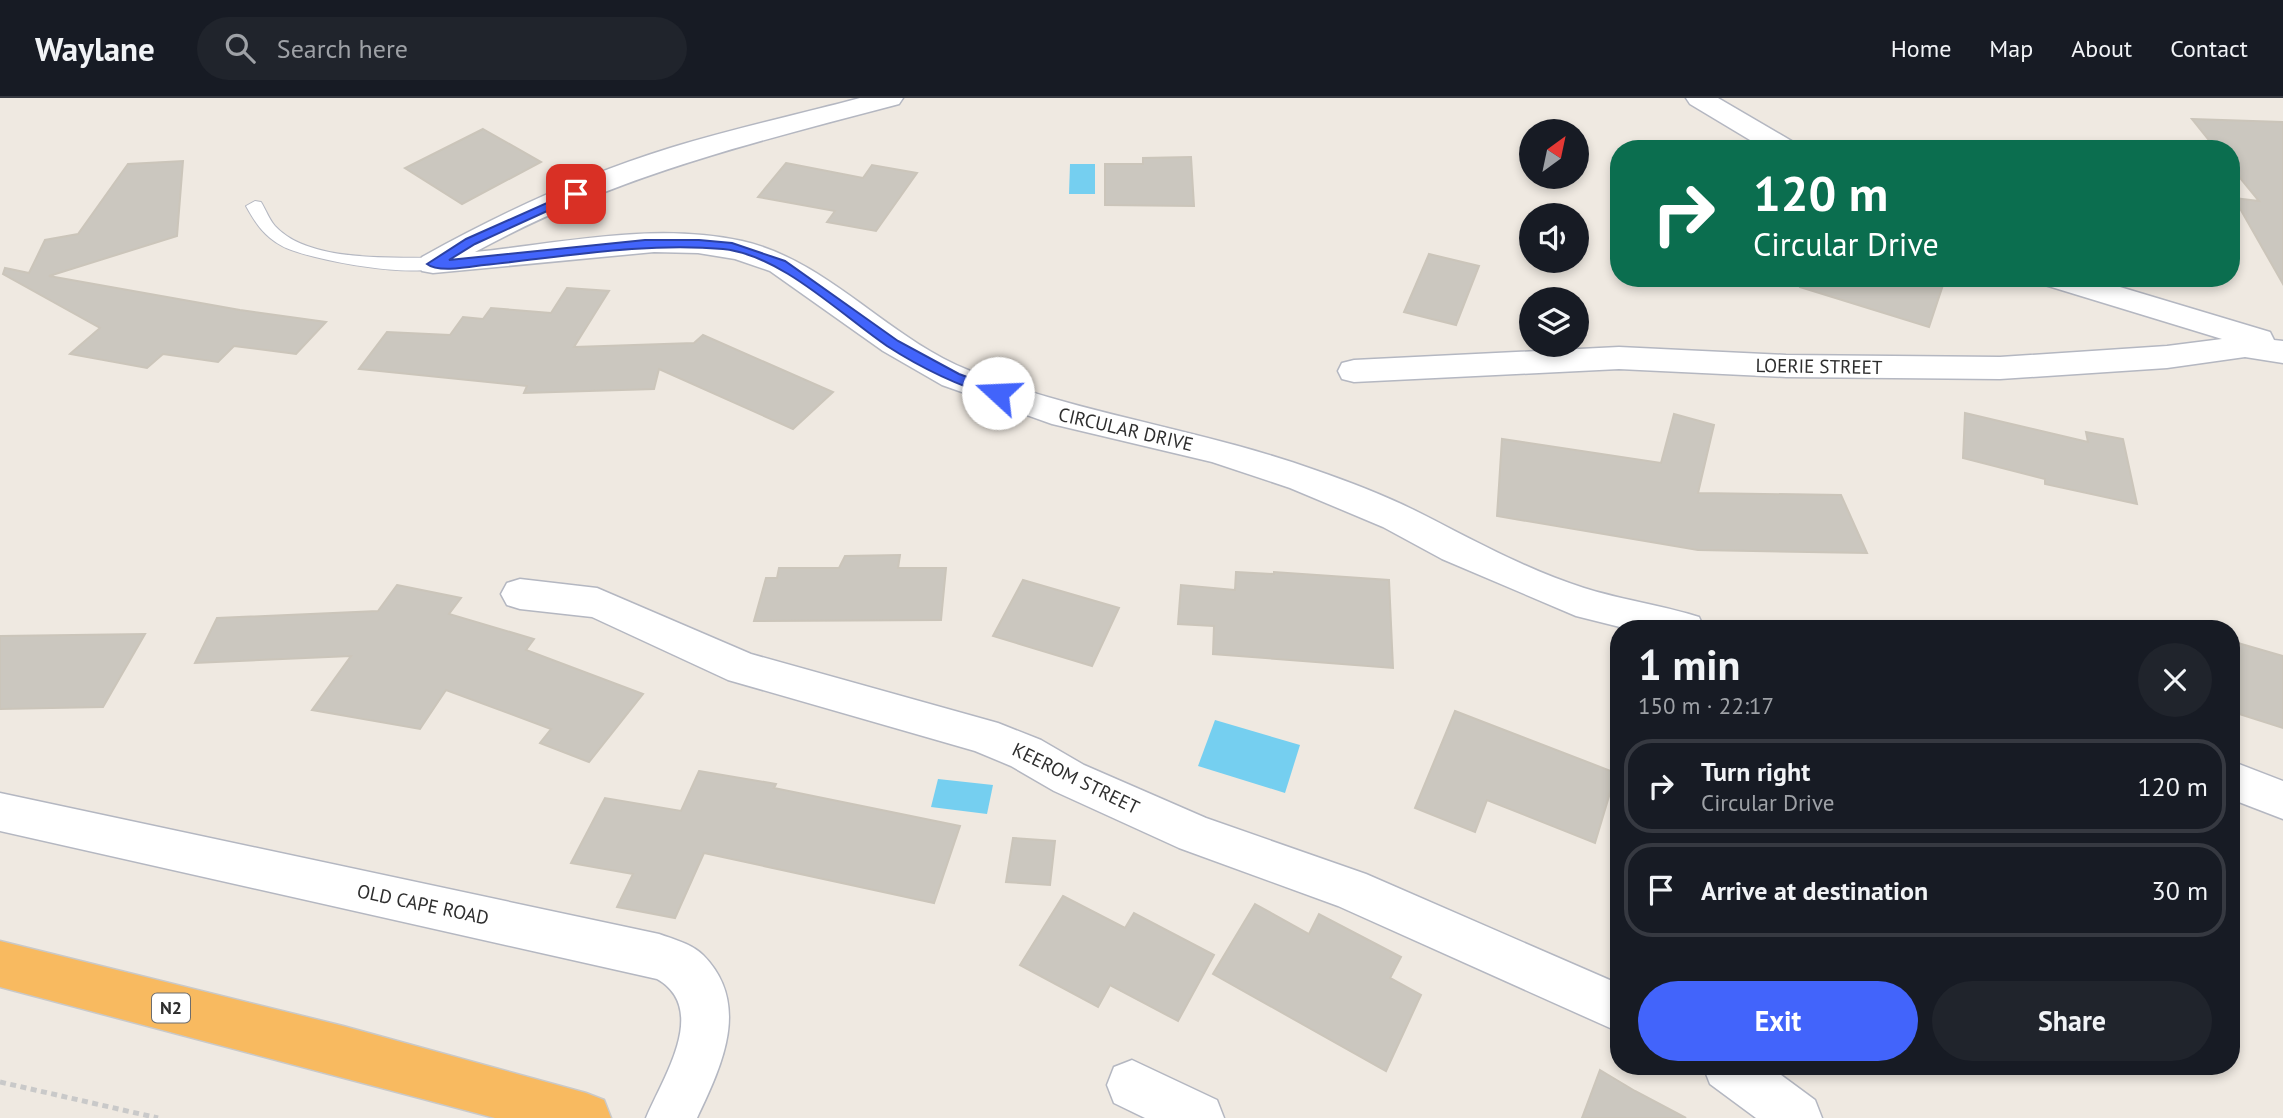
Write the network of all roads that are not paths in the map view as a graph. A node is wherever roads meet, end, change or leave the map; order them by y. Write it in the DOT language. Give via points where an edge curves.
graph roads {
  1 [pos="890,98"];
  2 [pos="1699,98"];
  3 [pos="1770,140"];
  4 [pos="255,206"];
  5 [pos="433,264"];
  6 [pos="2086,287"];
  7 [pos="2283,346"];
  8 [pos="2283,352"];
  9 [pos="1354,371"];
  10 [pos="520,594"];
  11 [pos="1654,620"];
  12 [pos="2240,783"];
  13 [pos="2283,800"];
  14 [pos="0,812"];
  15 [pos="0,964"];
  16 [pos="1610,1004"];
  17 [pos="1740,1075"];
  18 [pos="1132,1085"];
  19 [pos="586,1118"];
  20 [pos="671,1118"];
  21 [pos="1199,1118"];
  22 [pos="1797,1118"];
  1 -- 5 [label="street" via="647,165 529,213"];
  2 -- 3 [label="street"];
  4 -- 5 [label="lane" via="270,232 300,249 373,262"];
  5 -- 11 [label="street, CIRCULAR DRIVE" via="645,244 721,245 760,255 780,264 894,344 954,377 1064,416 1217,451 1303,479 1576,600"];
  6 -- 7 [label="street"];
  8 -- 9 [label="street, LOERIE STREET" via="2245,346 2167,357 2000,368 1786,366 1619,358"];
  10 -- 16 [label="street, KEEROM STREET" via="597,603 742,668 983,735 1195,834 1350,889"];
  12 -- 13 [label="street"];
  14 -- 20 [label="street, OLD CAPE ROAD" via="659,956 687,971 704,998 707,1023 703,1046"];
  15 -- 19 [label="highway, N2"];
  17 -- 22 [label="street"];
  18 -- 21 [label="street"];
}
